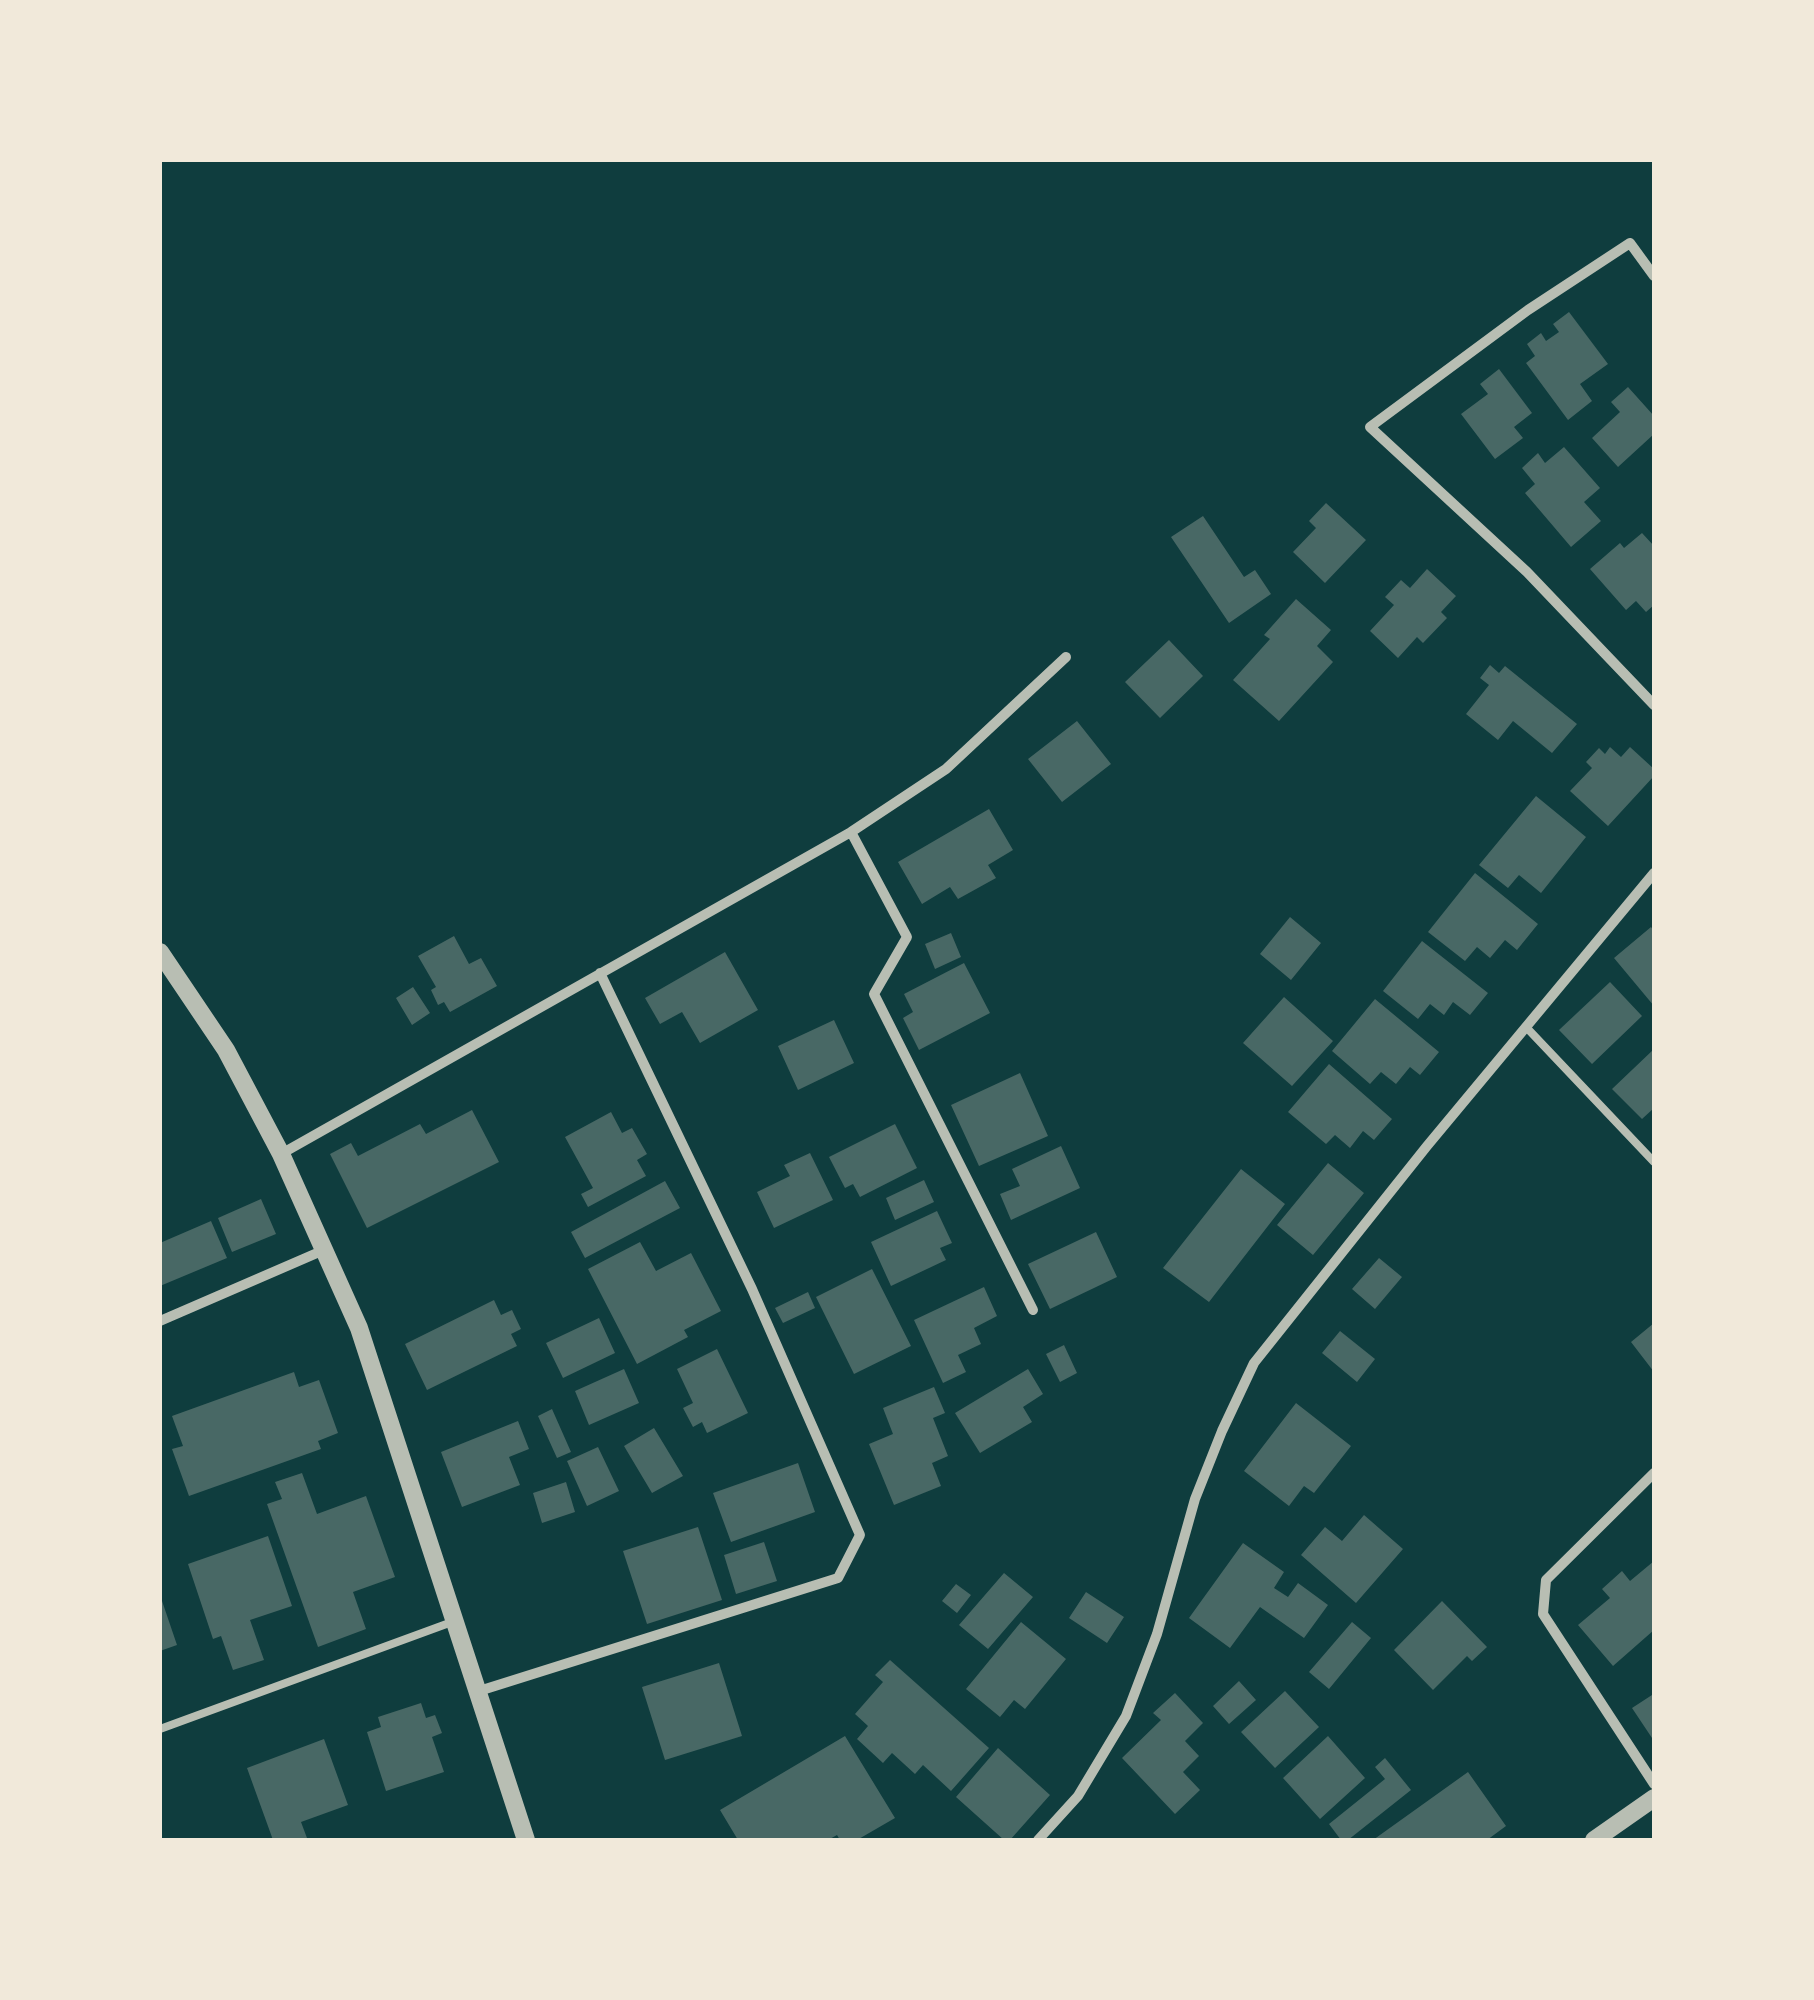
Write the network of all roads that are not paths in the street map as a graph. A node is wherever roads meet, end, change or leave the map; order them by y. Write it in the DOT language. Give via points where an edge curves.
graph roads {
  1 [pos="1654,276"];
  2 [pos="1066,657"];
  3 [pos="1654,706"];
  4 [pos="851,832"];
  5 [pos="1654,873"];
  6 [pos="160,952"];
  7 [pos="600,972"];
  8 [pos="1526,1027"];
  9 [pos="281,1154"];
  10 [pos="1654,1162"];
  11 [pos="325,1250"];
  12 [pos="1033,1310"];
  13 [pos="160,1321"];
  14 [pos="1654,1473"];
  15 [pos="456,1621"];
  16 [pos="479,1691"];
  17 [pos="160,1729"];
  18 [pos="1654,1784"];
  19 [pos="1654,1798"];
  20 [pos="526,1840"];
  21 [pos="1038,1840"];
  22 [pos="1594,1840"];
  1 -- 3 [label="street" via="1630,243 1370,427 1527,572"];
  2 -- 4 [label="street" via="946,769"];
  4 -- 7 [label="street"];
  4 -- 12 [label="street" via="906,937 874,994"];
  5 -- 8 [label="street"];
  6 -- 9 [label="street" via="226,1050"];
  7 -- 9 [label="street"];
  7 -- 16 [label="street" via="860,1534 838,1578"];
  8 -- 10 [label="lane"];
  8 -- 21 [label="street" via="1254,1363 1195,1499 1126,1716 1078,1796"];
  9 -- 11 [label="street"];
  11 -- 13 [label="street"];
  11 -- 15 [label="street" via="360,1328"];
  14 -- 18 [label="street" via="1546,1580 1544,1614"];
  15 -- 16 [label="street"];
  15 -- 17 [label="lane"];
  16 -- 20 [label="street"];
  19 -- 22 [label="street"];
}
